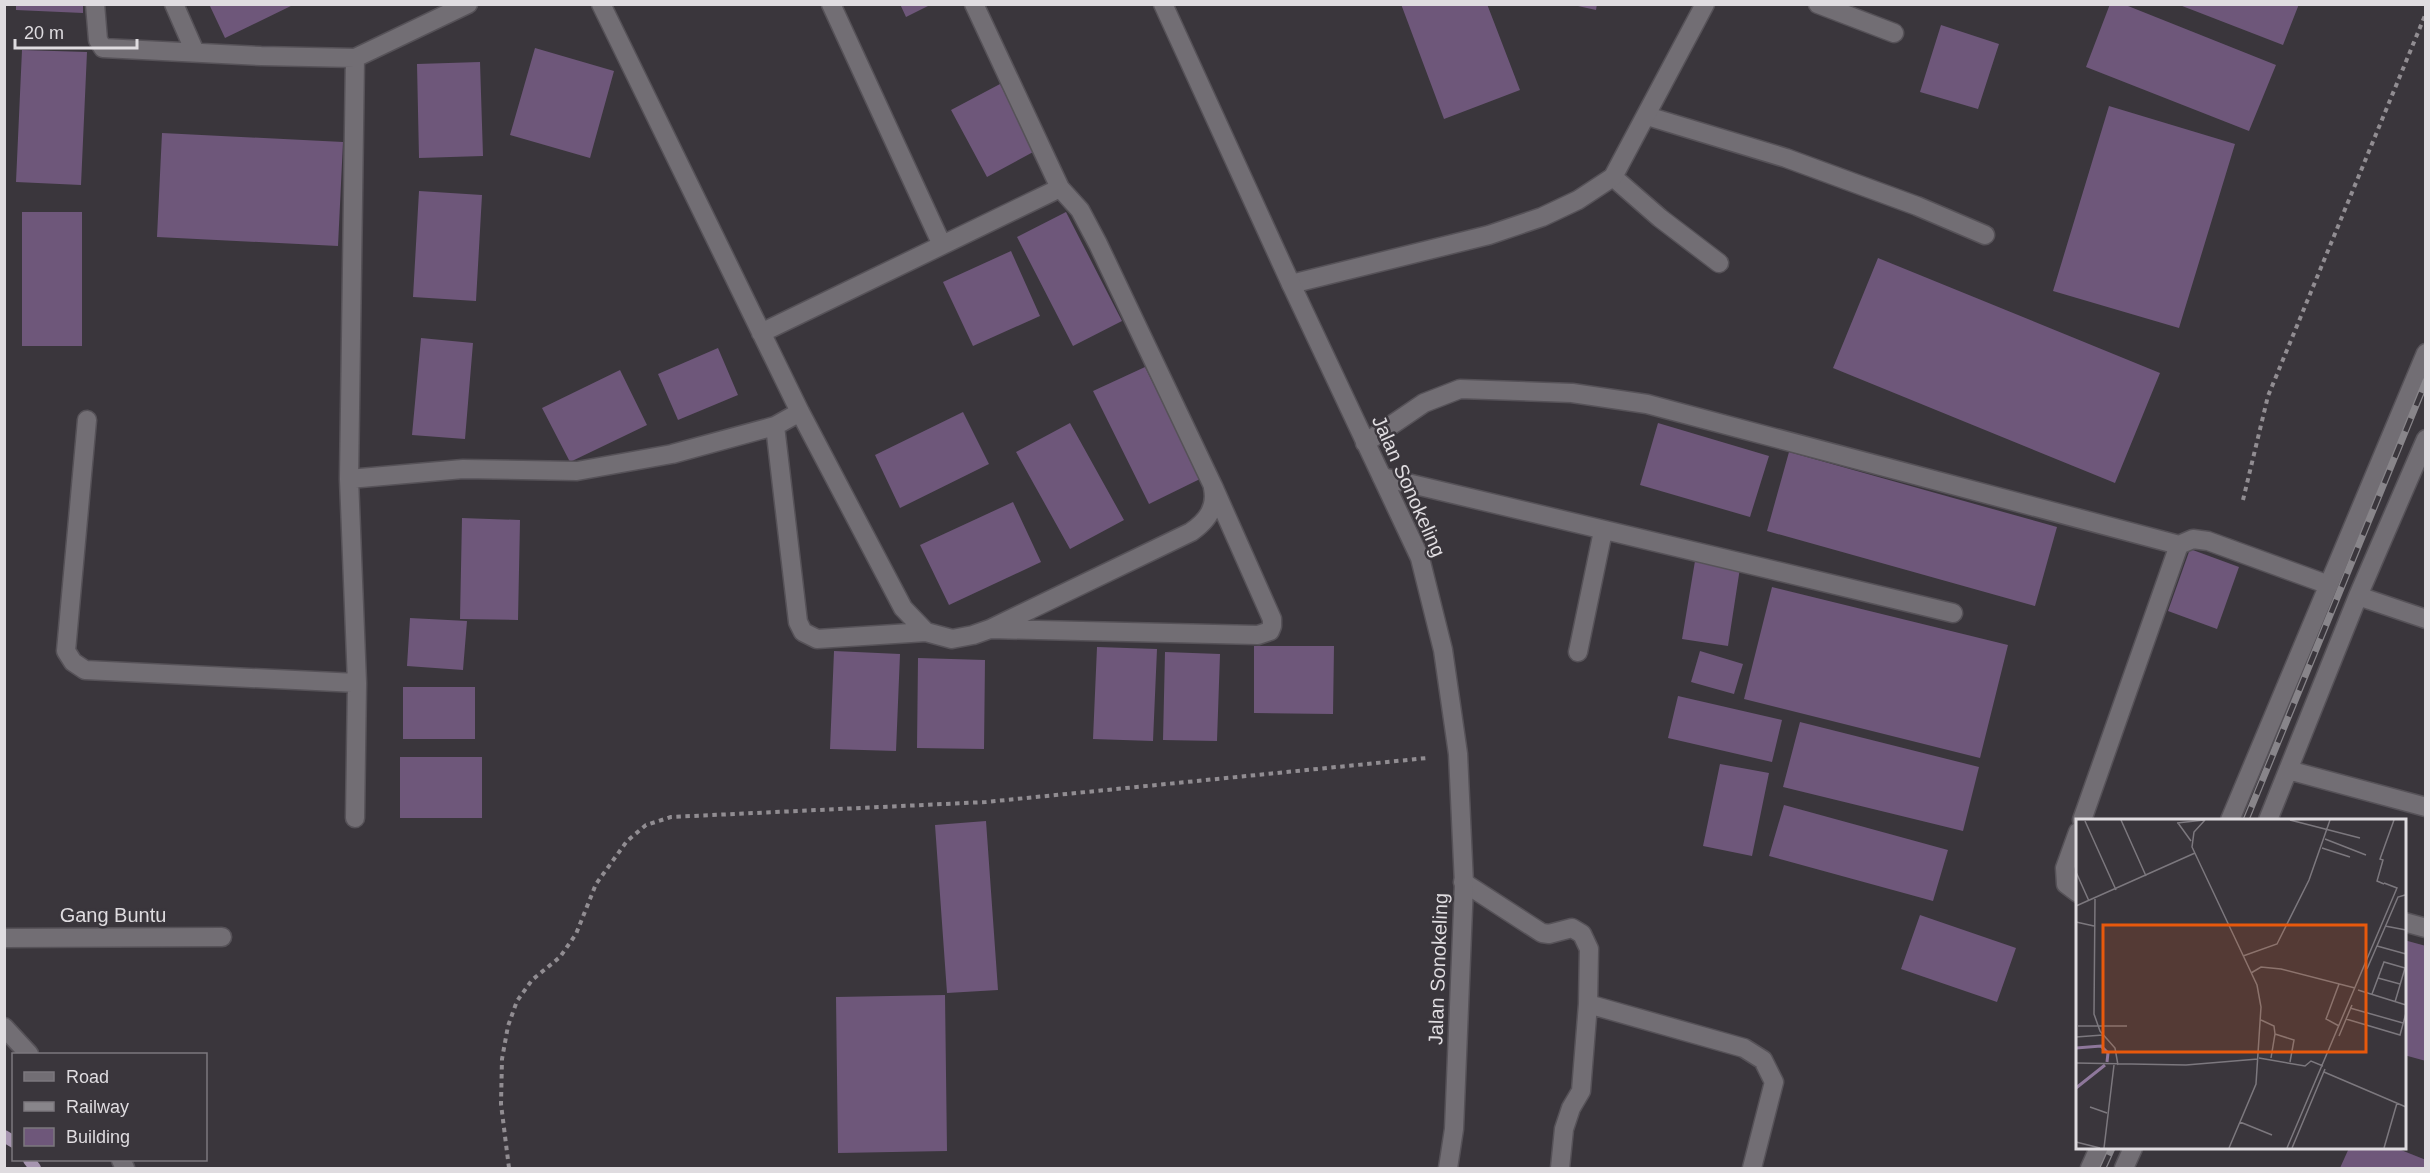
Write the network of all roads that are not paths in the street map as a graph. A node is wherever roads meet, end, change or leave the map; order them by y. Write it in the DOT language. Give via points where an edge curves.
graph roads {
  1 [pos="95,4"];
  2 [pos="174,4"];
  3 [pos="468,4"];
  4 [pos="601,4"];
  5 [pos="831,4"];
  6 [pos="974,4"];
  7 [pos="1163,4"];
  8 [pos="1705,4"];
  9 [pos="1818,4"];
  10 [pos="1894,33"];
  11 [pos="195,52"];
  12 [pos="355,58"];
  13 [pos="1647,116"];
  14 [pos="1613,177"];
  15 [pos="1060,188"];
  16 [pos="1985,235"];
  17 [pos="942,245"];
  18 [pos="1719,263"];
  19 [pos="1291,284"];
  20 [pos="761,333"];
  21 [pos="2426,353"];
  22 [pos="800,412"];
  23 [pos="87,420"];
  24 [pos="775,426"];
  25 [pos="2426,439"];
  26 [pos="1365,443"];
  27 [pos="1382,477"];
  28 [pos="349,479"];
  29 [pos="1212,486"];
  30 [pos="1603,531"];
  31 [pos="2179,545"];
  32 [pos="2329,585"];
  33 [pos="2358,596"];
  34 [pos="1953,613"];
  35 [pos="2426,619"];
  36 [pos="990,629"];
  37 [pos="926,632"];
  38 [pos="1578,652"];
  39 [pos="357,682"];
  40 [pos="2288,770"];
  41 [pos="2426,807"];
  42 [pos="355,818"];
  43 [pos="2082,819"];
  44 [pos="2230,819"];
  45 [pos="2268,819"];
  46 [pos="2076,838"];
  47 [pos="1463,882"];
  48 [pos="2076,892"];
  49 [pos="2406,923"];
  50 [pos="2426,928"];
  51 [pos="222,936"];
  52 [pos="4,938"];
  53 [pos="1588,1004"];
  54 [pos="4,1027"];
  55 [pos="28,1053"];
  56 [pos="2098,1149"];
  57 [pos="2133,1149"];
  58 [pos="1448,1168"];
  59 [pos="1560,1168"];
  60 [pos="1752,1168"];
  61 [pos="2090,1168"];
  62 [pos="2124,1168"];
  1 -- 11 [label="street" via="98,40 103,48"];
  2 -- 11 [label="street"];
  3 -- 12 [label="street"];
  4 -- 20 [label="street"];
  5 -- 17 [label="street"];
  6 -- 15 [label="street"];
  7 -- 19 [label="street, Jalan Sonokeling"];
  8 -- 13 [label="street"];
  9 -- 10 [label="street"];
  11 -- 12 [label="street"];
  12 -- 28 [label="street"];
  13 -- 14 [label="street"];
  13 -- 16 [label="street" via="1786,158"];
  14 -- 18 [label="street"];
  14 -- 19 [label="street" via="1578,200 1500,231"];
  15 -- 17 [label="street"];
  15 -- 29 [label="street" via="1090,227"];
  17 -- 20 [label="street"];
  19 -- 26 [label="street, Jalan Sonokeling"];
  20 -- 22 [label="street"];
  21 -- 32 [label="street"];
  22 -- 24 [label="street"];
  22 -- 37 [label="street" via="903,608"];
  23 -- 39 [label="street" via="66,651 73,662 86,670"];
  24 -- 28 [label="street" via="672,454 577,471 463,469"];
  24 -- 37 [label="street" via="798,622 803,632 817,639"];
  25 -- 33 [label="street"];
  26 -- 27 [label="street, Jalan Sonokeling"];
  26 -- 31 [label="street" via="1424,403 1460,389 1572,393 1647,404"];
  27 -- 30 [label="street"];
  27 -- 47 [label="street, Jalan Sonokeling" via="1420,558 1443,650 1458,754"];
  28 -- 39 [label="street"];
  29 -- 36 [label="street" via="1215,496 1206,522 1191,532"];
  29 -- 36 [label="street" via="1272,619 1270,631 1258,635"];
  30 -- 34 [label="street"];
  30 -- 38 [label="street"];
  31 -- 32 [label="street" via="2193,539 2208,541"];
  31 -- 43 [label="street"];
  32 -- 44 [label="street"];
  33 -- 35 [label="street"];
  33 -- 40 [label="street"];
  36 -- 37 [label="street" via="952,639"];
  39 -- 42 [label="street"];
  40 -- 41 [label="street"];
  40 -- 45 [label="street"];
  46 -- 48 [label="street" via="2065,868 2066,884"];
  47 -- 53 [label="street" via="1542,933 1572,928 1582,934 1589,949"];
  47 -- 58 [label="street, Jalan Sonokeling" via="1454,1129"];
  49 -- 50 [label="street"];
  51 -- 52 [label="street, Gang Buntu"];
  53 -- 59 [label="street" via="1581,1091 1564,1129"];
  53 -- 60 [label="street" via="1744,1048 1763,1060 1774,1082"];
  54 -- 55 [label="street"];
  56 -- 61 [label="street"];
  57 -- 62 [label="street"];
}
